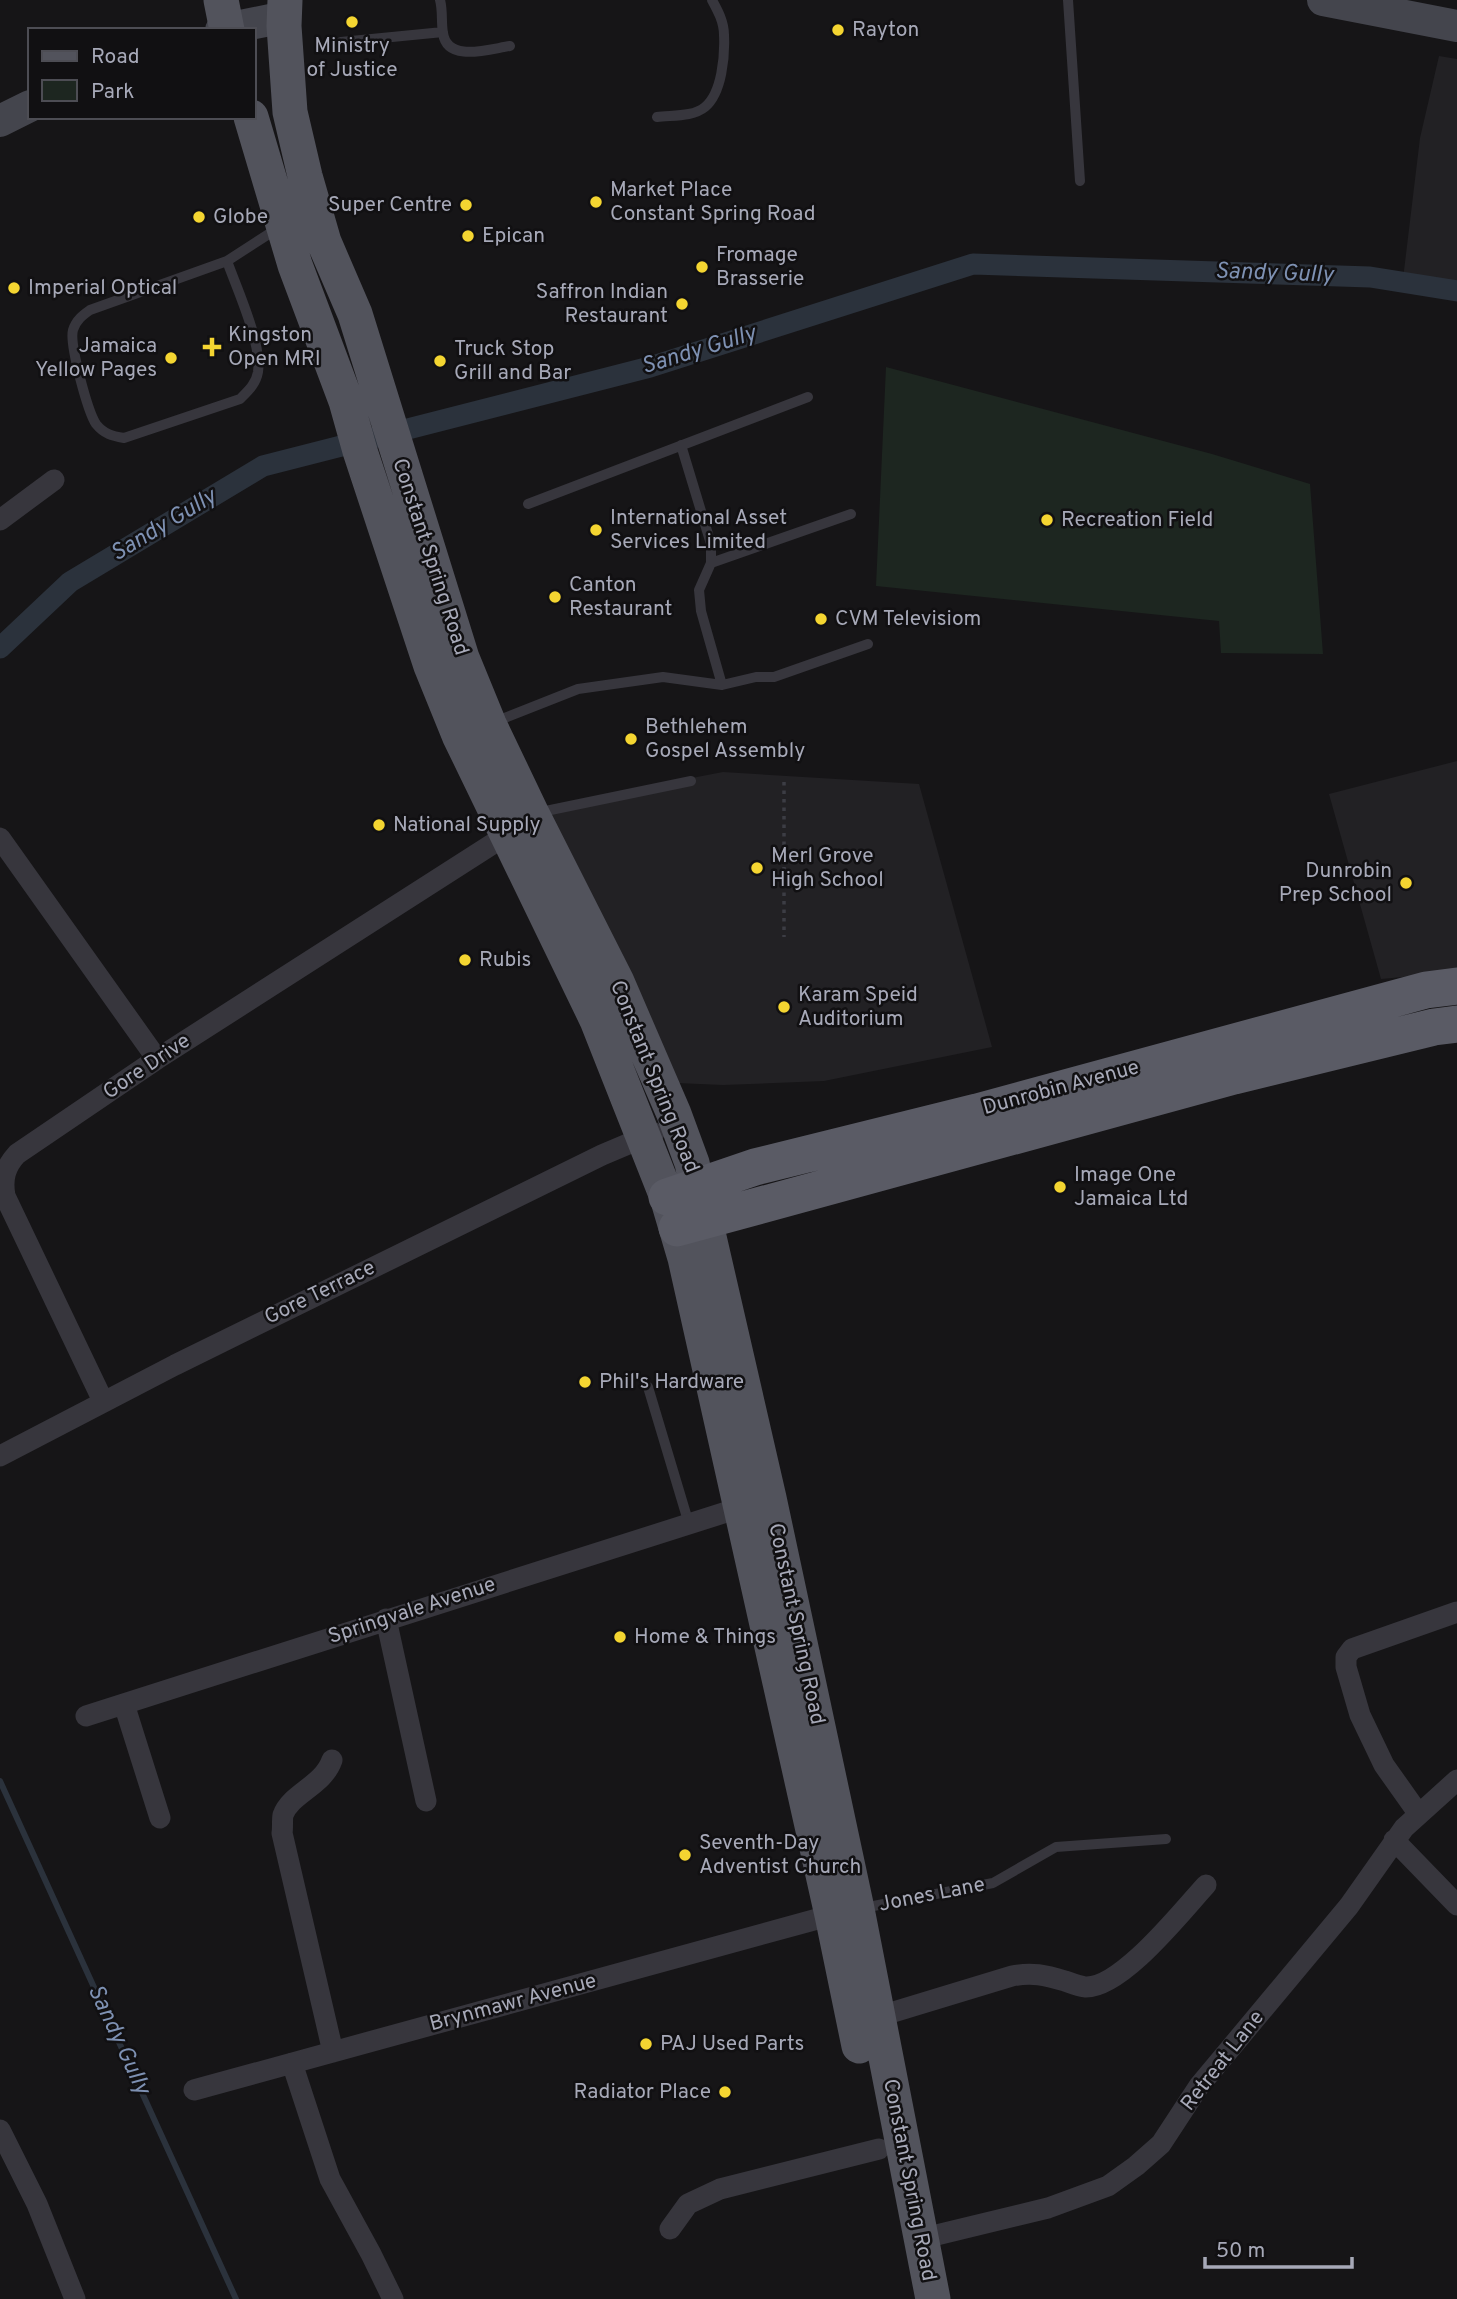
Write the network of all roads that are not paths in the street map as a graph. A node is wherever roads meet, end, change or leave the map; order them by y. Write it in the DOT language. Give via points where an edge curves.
graph roads {
  1 [pos="440,0"];
  2 [pos="712,0"];
  3 [pos="1068,0"];
  4 [pos="1334,1"];
  5 [pos="285,9"];
  6 [pos="224,22"];
  7 [pos="1457,26"];
  8 [pos="443,33"];
  9 [pos="341,42"];
  10 [pos="510,47"];
  11 [pos="28,107"];
  12 [pos="657,117"];
  13 [pos="239,119"];
  14 [pos="252,119"];
  15 [pos="0,121"];
  16 [pos="1080,181"];
  17 [pos="281,234"];
  18 [pos="227,261"];
  19 [pos="808,397"];
  20 [pos="681,445"];
  21 [pos="54,480"];
  22 [pos="528,504"];
  23 [pos="851,514"];
  24 [pos="0,520"];
  25 [pos="711,563"];
  26 [pos="868,644"];
  27 [pos="722,685"];
  28 [pos="489,724"];
  29 [pos="691,781"];
  30 [pos="520,824"];
  31 [pos="0,838"];
  32 [pos="1457,986"];
  33 [pos="1457,1024"];
  34 [pos="157,1059"];
  35 [pos="677,1124"];
  36 [pos="644,1136"];
  37 [pos="687,1208"];
  38 [pos="648,1387"];
  39 [pos="103,1401"];
  40 [pos="0,1456"];
  41 [pos="739,1508"];
  42 [pos="689,1524"];
  43 [pos="1457,1612"];
  44 [pos="386,1619"];
  45 [pos="124,1704"];
  46 [pos="86,1716"];
  47 [pos="332,1760"];
  48 [pos="1457,1780"];
  49 [pos="426,1801"];
  50 [pos="1418,1813"];
  51 [pos="160,1818"];
  52 [pos="1166,1839"];
  53 [pos="1394,1840"];
  54 [pos="1206,1885"];
  55 [pos="1457,1905"];
  56 [pos="844,1912"];
  57 [pos="877,2017"];
  58 [pos="333,2052"];
  59 [pos="292,2063"];
  60 [pos="194,2090"];
  61 [pos="0,2130"];
  62 [pos="879,2149"];
  63 [pos="670,2230"];
  64 [pos="920,2239"];
  65 [pos="75,2299"];
  66 [pos="393,2299"];
  67 [pos="908,2299"];
  68 [pos="933,2299"];
  1 -- 8 [label="lane"];
  2 -- 12 [label="lane" via="724,34 715,92 705,107 694,113"];
  3 -- 16 [label="lane"];
  4 -- 7 [label="main road"];
  5 -- 6 [label="main road"];
  5 -- 28 [label="main road, Constant Spring Road" via="290,112 305,176 324,242 355,314 462,658"];
  8 -- 9 [label="lane"];
  8 -- 10 [label="lane" via="446,45 454,51"];
  11 -- 15 [label="main road"];
  13 -- 17 [label="main road" via="252,167"];
  14 -- 17 [label="main road, Constant Spring Road"];
  17 -- 18 [label="lane"];
  17 -- 30 [label="main road, Constant Spring Road" via="346,401 431,666 459,735"];
  18 -- 18 [label="lane" via="90,310 79,318 72,349 95,422 109,436 124,438 240,399 253,386 258,372 257,346"];
  19 -- 20 [label="lane"];
  20 -- 22 [label="lane"];
  20 -- 25 [label="lane" via="711,544"];
  21 -- 24 [label="street"];
  23 -- 25 [label="lane"];
  25 -- 27 [label="lane" via="699,590"];
  26 -- 27 [label="lane" via="774,677"];
  27 -- 28 [label="lane" via="663,677 578,690"];
  28 -- 30 [label="main road, Constant Spring Road"];
  29 -- 30 [label="lane"];
  30 -- 34 [label="street, Gore Drive"];
  30 -- 35 [label="main road, Constant Spring Road" via="617,982"];
  30 -- 36 [label="main road, Constant Spring Road"];
  31 -- 34 [label="street"];
  32 -- 37 [label="highway, Dunrobin Avenue" via="1426,989 977,1112 755,1167"];
  33 -- 37 [label="highway, Dunrobin Avenue"];
  34 -- 39 [label="street, Gore Drive" via="17,1154 5,1173 5,1196"];
  35 -- 36 [label="street, Gore Terrace"];
  35 -- 37 [label="main road, Constant Spring Road"];
  36 -- 37 [label="main road, Constant Spring Road"];
  36 -- 39 [label="street, Gore Terrace"];
  37 -- 41 [label="main road, Constant Spring Road"];
  37 -- 56 [label="main road, Constant Spring Road" via="769,1498"];
  38 -- 42 [label="lane"];
  39 -- 40 [label="street, Gore Terrace"];
  41 -- 42 [label="street, Springvale Avenue"];
  41 -- 56 [label="main road, Constant Spring Road"];
  42 -- 44 [label="street, Springvale Avenue"];
  43 -- 50 [label="street" via="1352,1648 1346,1657 1360,1715 1384,1765"];
  44 -- 45 [label="street, Springvale Avenue"];
  44 -- 49 [label="street"];
  45 -- 46 [label="street, Springvale Avenue"];
  45 -- 51 [label="street"];
  47 -- 58 [label="street" via="320,1780 284,1815 282,1833"];
  48 -- 50 [label="street, Retreat Lane"];
  50 -- 53 [label="street, Retreat Lane"];
  52 -- 56 [label="lane, Jones Lane" via="1056,1847 993,1884"];
  53 -- 55 [label="street"];
  53 -- 64 [label="street, Retreat Lane" via="1349,1906 1199,2086 1161,2144 1136,2166 1108,2186 1048,2208"];
  54 -- 57 [label="street" via="1134,1962 1106,1982 1084,1987 1031,1972"];
  56 -- 57 [label="main road, Constant Spring Road"];
  56 -- 58 [label="street, Brynmawr Avenue"];
  56 -- 62 [label="main road, Constant Spring Road"];
  57 -- 64 [label="main road, Constant Spring Road"];
  58 -- 59 [label="street, Brynmawr Avenue"];
  59 -- 60 [label="street, Brynmawr Avenue"];
  59 -- 66 [label="street" via="330,2179"];
  61 -- 65 [label="street" via="37,2204"];
  62 -- 63 [label="street" via="720,2189 688,2204"];
  62 -- 67 [label="main road, Constant Spring Road"];
  64 -- 68 [label="main road, Constant Spring Road"];
}
